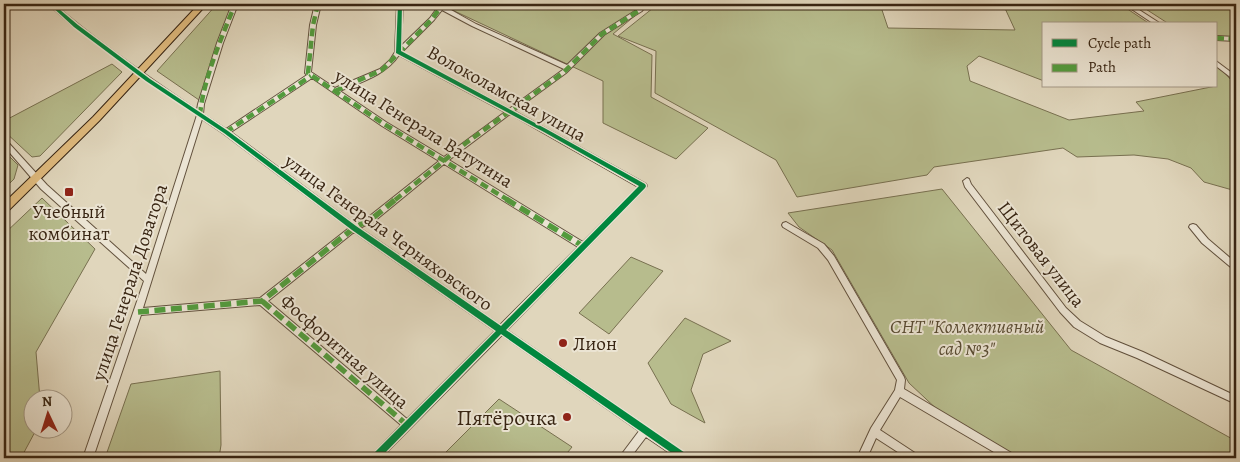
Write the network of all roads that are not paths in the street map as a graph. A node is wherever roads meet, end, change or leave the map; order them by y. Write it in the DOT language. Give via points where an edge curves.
graph roads {
  1 [pos="51,4"];
  2 [pos="203,4"];
  3 [pos="235,4"];
  4 [pos="318,4"];
  5 [pos="400,4"];
  6 [pos="641,4"];
  7 [pos="1128,4"];
  8 [pos="442,5"];
  9 [pos="1155,22"];
  10 [pos="1218,38"];
  11 [pos="1236,39"];
  12 [pos="398,52"];
  13 [pos="1218,64"];
  14 [pos="568,68"];
  15 [pos="139,72"];
  16 [pos="1233,74"];
  17 [pos="311,76"];
  18 [pos="1236,79"];
  19 [pos="335,91"];
  20 [pos="510,112"];
  21 [pos="200,115"];
  22 [pos="226,132"];
  23 [pos="4,142"];
  24 [pos="445,162"];
  25 [pos="37,178"];
  26 [pos="967,181"];
  27 [pos="4,209"];
  28 [pos="786,225"];
  29 [pos="1193,227"];
  30 [pos="354,228"];
  31 [pos="583,246"];
  32 [pos="1236,267"];
  33 [pos="148,280"];
  34 [pos="262,301"];
  35 [pos="138,312"];
  36 [pos="501,331"];
  37 [pos="899,391"];
  38 [pos="1236,400"];
  39 [pos="407,425"];
  40 [pos="646,430"];
  41 [pos="874,432"];
  42 [pos="88,458"];
  43 [pos="375,458"];
  44 [pos="624,458"];
  45 [pos="686,458"];
  46 [pos="862,458"];
  47 [pos="915,458"];
  48 [pos="1012,458"];
  1 -- 15 [label="street, улица Генерала Черняховского"];
  2 -- 15 [label="main road"];
  3 -- 21 [label="street"];
  4 -- 17 [label="street, улица Генерала Ватутина" via="308,73"];
  5 -- 12 [label="street, Волоколамская улица"];
  6 -- 14 [label="street" via="640,10 602,34"];
  7 -- 9 [label="street"];
  8 -- 12 [label="street" via="432,20"];
  8 -- 14 [label="street" via="474,25"];
  10 -- 11 [label="street"];
  12 -- 19 [label="street" via="382,70"];
  12 -- 20 [label="street, Волоколамская улица"];
  13 -- 16 [label="street"];
  14 -- 20 [label="street"];
  15 -- 21 [label="street, улица Генерала Черняховского"];
  15 -- 25 [label="main road"];
  16 -- 18 [label="street"];
  17 -- 19 [label="street, улица Генерала Ватутина"];
  17 -- 22 [label="street"];
  19 -- 24 [label="street, улица Генерала Ватутина"];
  20 -- 24 [label="street"];
  20 -- 31 [label="street, Волоколамская улица" via="642,186"];
  21 -- 22 [label="street, улица Генерала Черняховского"];
  21 -- 33 [label="street, улица Генерала Доватора"];
  22 -- 30 [label="street, улица Генерала Черняховского"];
  23 -- 25 [label="street"];
  24 -- 30 [label="street" via="374,217"];
  24 -- 31 [label="street, улица Генерала Ватутина"];
  25 -- 27 [label="main road"];
  25 -- 33 [label="street"];
  26 -- 38 [label="street, Щитовая улица" via="1049,292 1077,324 1103,340"];
  28 -- 37 [label="street" via="821,246 831,258 898,374 902,385"];
  29 -- 32 [label="street"];
  30 -- 34 [label="street"];
  30 -- 36 [label="street, улица Генерала Черняховского"];
  31 -- 36 [label="street"];
  33 -- 35 [label="street, улица Генерала Доватора"];
  34 -- 35 [label="street"];
  34 -- 39 [label="street, Фосфоритная улица"];
  35 -- 42 [label="street, улица Генерала Доватора"];
  36 -- 39 [label="street"];
  36 -- 40 [label="street, улица Генерала Черняховского"];
  37 -- 41 [label="street"];
  37 -- 48 [label="street"];
  39 -- 43 [label="street"];
  40 -- 44 [label="street"];
  40 -- 45 [label="street, улица Генерала Черняховского"];
  41 -- 46 [label="street"];
  41 -- 47 [label="street"];
}
